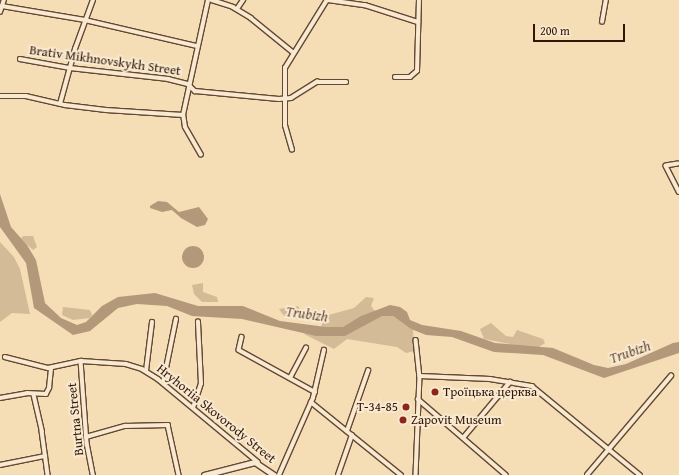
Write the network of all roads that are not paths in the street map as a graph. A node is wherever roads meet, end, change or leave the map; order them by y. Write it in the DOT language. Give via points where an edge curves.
graph roads {
  1 [pos="4,0"];
  2 [pos="93,0"];
  3 [pos="208,0"];
  4 [pos="212,0"];
  5 [pos="243,0"];
  6 [pos="328,0"];
  7 [pos="361,0"];
  8 [pos="420,0"];
  9 [pos="606,0"];
  10 [pos="359,4"];
  11 [pos="2,6"];
  12 [pos="237,9"];
  13 [pos="0,11"];
  14 [pos="85,20"];
  15 [pos="418,22"];
  16 [pos="602,22"];
  17 [pos="197,46"];
  18 [pos="294,53"];
  19 [pos="20,58"];
  20 [pos="70,68"];
  21 [pos="395,77"];
  22 [pos="346,82"];
  23 [pos="188,84"];
  24 [pos="0,96"];
  25 [pos="286,99"];
  26 [pos="60,104"];
  27 [pos="183,115"];
  28 [pos="292,150"];
  29 [pos="201,155"];
  30 [pos="678,164"];
  31 [pos="679,192"];
  32 [pos="176,319"];
  33 [pos="152,322"];
  34 [pos="198,322"];
  35 [pos="242,337"];
  36 [pos="416,340"];
  37 [pos="306,348"];
  38 [pos="324,350"];
  39 [pos="5,357"];
  40 [pos="81,361"];
  41 [pos="52,369"];
  42 [pos="146,371"];
  43 [pos="368,371"];
  44 [pos="420,376"];
  45 [pos="671,376"];
  46 [pos="290,378"];
  47 [pos="510,382"];
  48 [pos="163,383"];
  49 [pos="315,392"];
  50 [pos="34,395"];
  51 [pos="0,398"];
  52 [pos="418,399"];
  53 [pos="311,402"];
  54 [pos="193,408"];
  55 [pos="347,431"];
  56 [pos="352,435"];
  57 [pos="86,437"];
  58 [pos="462,438"];
  59 [pos="608,449"];
  60 [pos="46,456"];
  61 [pos="258,462"];
  62 [pos="0,465"];
  63 [pos="48,475"];
  64 [pos="93,475"];
  65 [pos="179,475"];
  66 [pos="204,475"];
  67 [pos="274,475"];
  68 [pos="279,475"];
  69 [pos="338,475"];
  70 [pos="401,475"];
  71 [pos="416,475"];
  72 [pos="506,475"];
  73 [pos="587,475"];
  74 [pos="640,475"];
  1 -- 11 [label="street"];
  2 -- 14 [label="street"];
  3 -- 17 [label="street"];
  4 -- 12 [label="street"];
  5 -- 12 [label="street"];
  6 -- 10 [label="street"];
  6 -- 18 [label="street"];
  7 -- 10 [label="street"];
  8 -- 15 [label="street"];
  9 -- 16 [label="street"];
  10 -- 15 [label="street"];
  11 -- 13 [label="street"];
  11 -- 14 [label="street"];
  12 -- 18 [label="street" via="269,30"];
  14 -- 17 [label="street"];
  14 -- 20 [label="street"];
  15 -- 21 [label="street" via="417,71 410,77"];
  17 -- 23 [label="street"];
  18 -- 25 [label="street" via="285,68"];
  19 -- 20 [label="street, Brativ Mikhnovskykh Street"];
  20 -- 23 [label="street, Brativ Mikhnovskykh Street"];
  20 -- 26 [label="street"];
  22 -- 25 [label="street, Brativ Mikhnovskykh Street" via="317,82 303,92"];
  23 -- 25 [label="street, Brativ Mikhnovskykh Street" via="195,91"];
  23 -- 27 [label="street"];
  24 -- 26 [label="street" via="26,96"];
  25 -- 28 [label="street" via="285,126"];
  26 -- 27 [label="street"];
  27 -- 29 [label="street" via="185,127"];
  30 -- 31 [label="street" via="666,166"];
  32 -- 48 [label="street"];
  33 -- 42 [label="street"];
  34 -- 54 [label="street" via="200,386"];
  35 -- 46 [label="street" via="239,350"];
  36 -- 44 [label="street"];
  37 -- 46 [label="street"];
  38 -- 49 [label="street"];
  39 -- 41 [label="street, Hryhoriia Skovorody Street"];
  40 -- 41 [label="street, Hryhoriia Skovorody Street"];
  40 -- 42 [label="street, Hryhoriia Skovorody Street" via="126,364"];
  40 -- 57 [label="street, Burtna Street"];
  41 -- 50 [label="street" via="48,391"];
  42 -- 48 [label="street, Hryhoriia Skovorody Street"];
  43 -- 55 [label="street"];
  44 -- 47 [label="street"];
  44 -- 52 [label="street"];
  45 -- 59 [label="street"];
  46 -- 49 [label="street"];
  47 -- 58 [label="street"];
  47 -- 59 [label="street" via="536,388"];
  48 -- 54 [label="street, Hryhoriia Skovorody Street"];
  49 -- 53 [label="street"];
  50 -- 51 [label="street" via="27,393"];
  50 -- 60 [label="street"];
  52 -- 58 [label="street"];
  52 -- 71 [label="street"];
  53 -- 55 [label="street"];
  53 -- 68 [label="street"];
  54 -- 61 [label="street, Hryhoriia Skovorody Street"];
  55 -- 56 [label="street"];
  56 -- 69 [label="street"];
  56 -- 70 [label="street"];
  57 -- 64 [label="street, Burtna Street"];
  57 -- 65 [label="street" via="124,426 168,424"];
  58 -- 72 [label="street"];
  59 -- 73 [label="street"];
  59 -- 74 [label="street"];
  60 -- 62 [label="street"];
  60 -- 63 [label="street"];
  61 -- 66 [label="street"];
  61 -- 67 [label="street, Hryhoriia Skovorody Street"];
}
